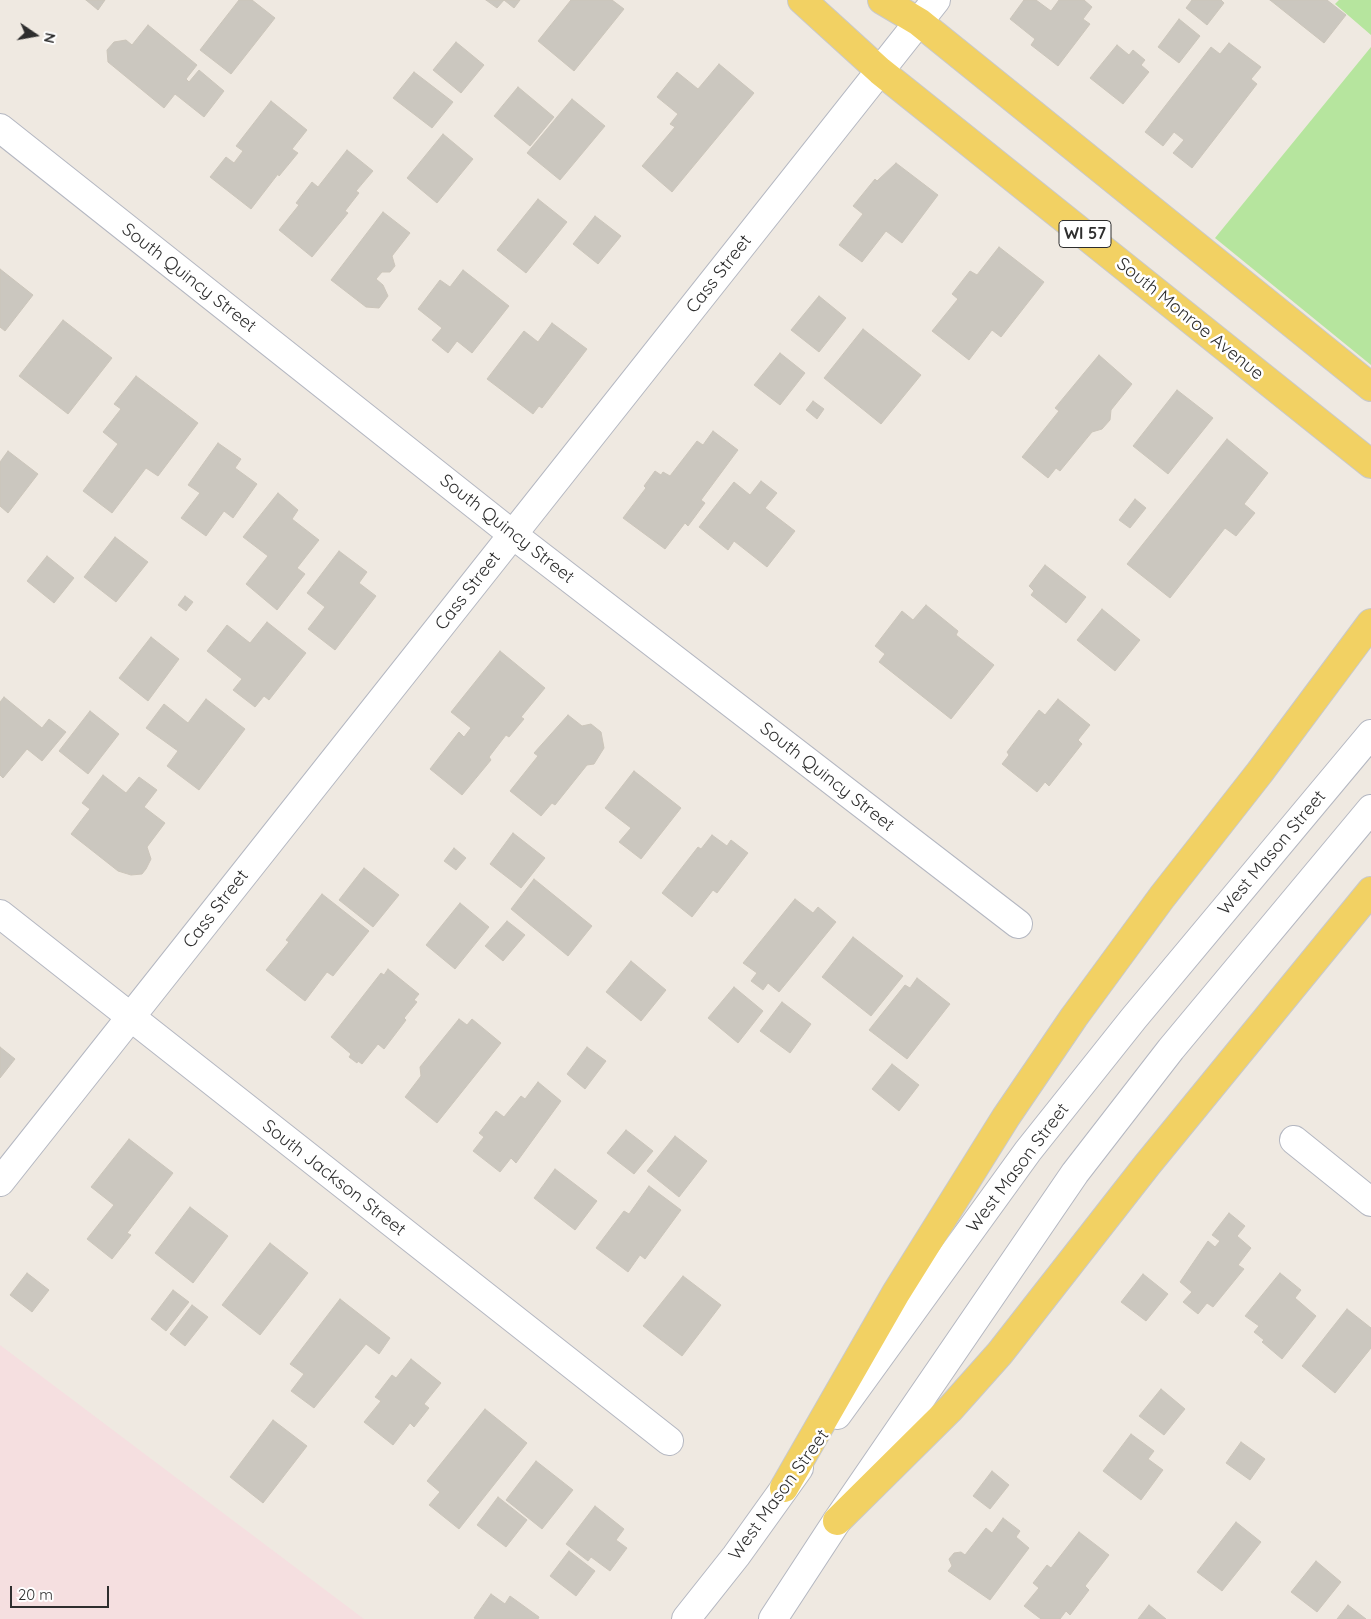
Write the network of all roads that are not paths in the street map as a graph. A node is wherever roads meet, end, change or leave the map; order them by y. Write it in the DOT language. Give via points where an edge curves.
graph roads {
  1 [pos="802,0"];
  2 [pos="882,0"];
  3 [pos="936,0"];
  4 [pos="919,22"];
  5 [pos="880,71"];
  6 [pos="0,128"];
  7 [pos="1371,387"];
  8 [pos="1371,464"];
  9 [pos="512,534"];
  10 [pos="1371,623"];
  11 [pos="1371,734"];
  12 [pos="1371,809"];
  13 [pos="1371,891"];
  14 [pos="1362,904"];
  15 [pos="0,914"];
  16 [pos="1018,924"];
  17 [pos="130,1017"];
  18 [pos="1294,1140"];
  19 [pos="0,1182"];
  20 [pos="1371,1202"];
  21 [pos="669,1441"];
  22 [pos="784,1488"];
  23 [pos="837,1521"];
  24 [pos="686,1619"];
  25 [pos="773,1619"];
  1 -- 5 [label="main road, South Monroe Avenue / WI 57"];
  2 -- 4 [label="main road"];
  3 -- 4 [label="street, Cass Street"];
  4 -- 5 [label="street, Cass Street"];
  4 -- 7 [label="main road"];
  5 -- 8 [label="main road, South Monroe Avenue / WI 57"];
  5 -- 9 [label="street, Cass Street"];
  6 -- 9 [label="street, South Quincy Street"];
  9 -- 16 [label="street, South Quincy Street"];
  9 -- 17 [label="street, Cass Street"];
  10 -- 22 [label="main road" via="1074,1017 1011,1110 896,1293"];
  11 -- 22 [label="street, West Mason Street" via="1134,1018 1028,1151"];
  12 -- 23 [label="street" via="1171,1049 1075,1174"];
  13 -- 14 [label="main road"];
  14 -- 23 [label="main road" via="1147,1165 1000,1353 952,1408"];
  15 -- 17 [label="street, South Jackson Street"];
  17 -- 19 [label="street, Cass Street"];
  17 -- 21 [label="street, South Jackson Street"];
  18 -- 20 [label="street"];
  22 -- 24 [label="street, West Mason Street"];
  23 -- 25 [label="street"];
}
